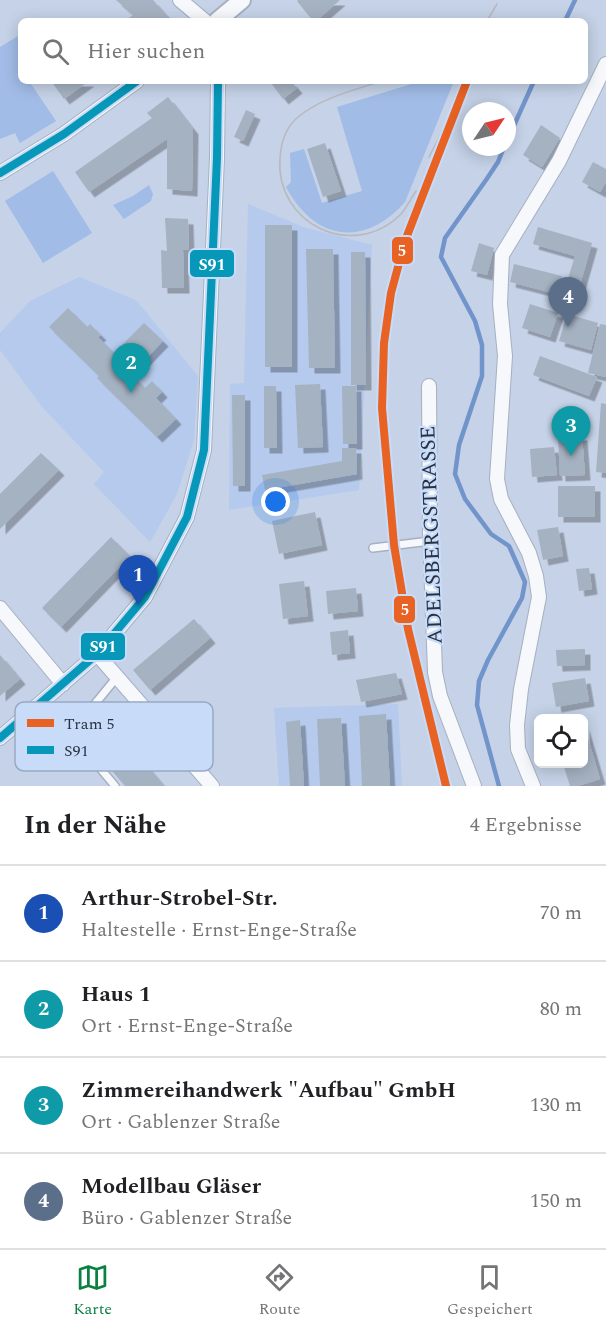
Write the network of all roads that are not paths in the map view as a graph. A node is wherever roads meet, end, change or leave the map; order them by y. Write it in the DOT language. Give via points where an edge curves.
graph roads {
  1 [pos="180,0"];
  2 [pos="242,0"];
  3 [pos="201,18"];
  4 [pos="221,18"];
  5 [pos="606,64"];
  6 [pos="133,84"];
  7 [pos="218,84"];
  8 [pos="0,172"];
  9 [pos="429,386"];
  10 [pos="430,541"];
  11 [pos="373,548"];
  12 [pos="0,608"];
  13 [pos="97,654"];
  14 [pos="117,677"];
  15 [pos="63,684"];
  16 [pos="42,702"];
  17 [pos="96,702"];
  18 [pos="139,702"];
  19 [pos="15,725"];
  20 [pos="0,738"];
  21 [pos="102,771"];
  22 [pos="199,771"];
  23 [pos="115,786"];
  24 [pos="212,786"];
  25 [pos="474,786"];
  26 [pos="532,786"];
  1 -- 3 [label="street"];
  2 -- 4 [label="street"];
  5 -- 26 [label="street" via="559,161 502,255 500,304 505,356 497,478 501,499 529,553 539,597 517,725 518,749"];
  6 -- 8 [label="street" via="64,134"];
  7 -- 13 [label="street" via="204,450 187,517 145,597"];
  9 -- 10 [label="street, ADELSBERGSTRASSE"];
  10 -- 11 [label="lane"];
  10 -- 25 [label="street, ADELSBERGSTRASSE" via="435,672 440,696"];
  12 -- 15 [label="street"];
  13 -- 14 [label="street"];
  13 -- 15 [label="street"];
  14 -- 17 [label="lane"];
  14 -- 18 [label="street"];
  15 -- 16 [label="street"];
  19 -- 20 [label="street"];
  21 -- 23 [label="lane"];
  22 -- 24 [label="street"];
}
